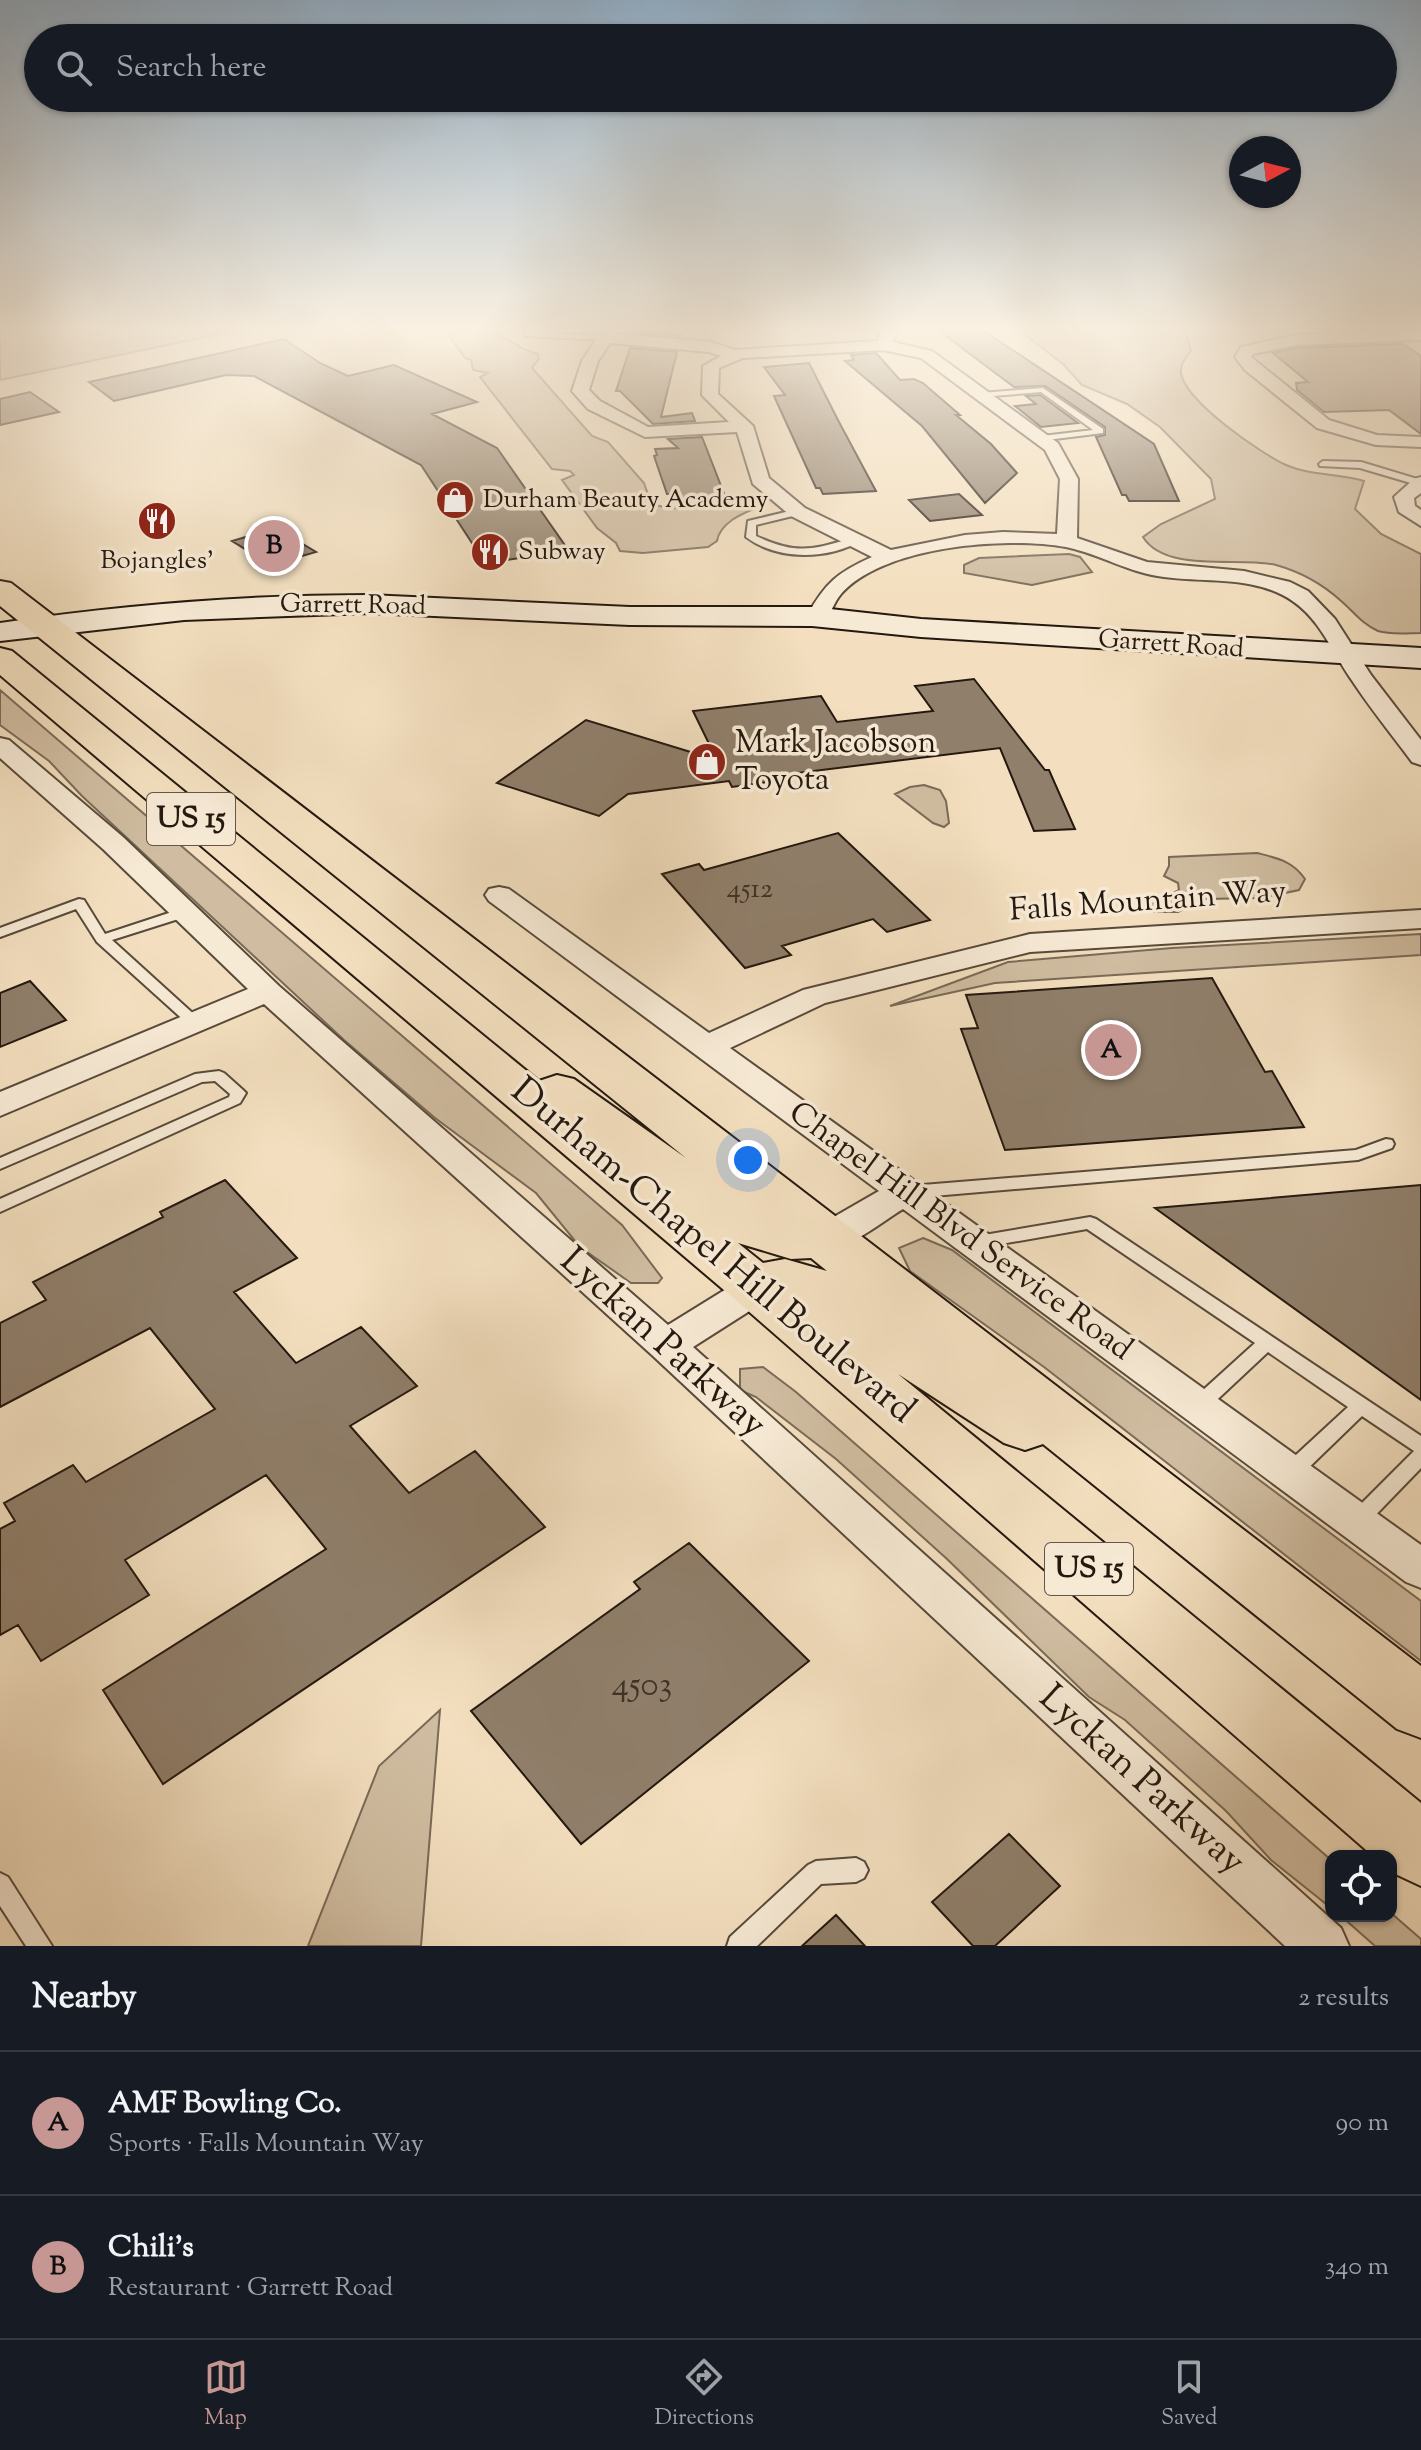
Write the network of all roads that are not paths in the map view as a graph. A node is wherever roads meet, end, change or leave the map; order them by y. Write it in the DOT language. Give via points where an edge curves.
graph roads {
  1 [pos="618,418"];
  2 [pos="735,418"];
  3 [pos="1013,418"];
  4 [pos="1082,418"];
  5 [pos="1315,418"];
  6 [pos="744,426"];
  7 [pos="1042,439"];
  8 [pos="1421,442"];
  9 [pos="1323,464"];
  10 [pos="1421,483"];
  11 [pos="798,512"];
  12 [pos="1421,520"];
  13 [pos="857,540"];
  14 [pos="1067,541"];
  15 [pos="889,557"];
  16 [pos="0,590"];
  17 [pos="818,616"];
  18 [pos="708,618"];
  19 [pos="921,628"];
  20 [pos="22,629"];
  21 [pos="1347,656"];
  22 [pos="0,658"];
  23 [pos="1421,658"];
  24 [pos="0,745"];
  25 [pos="1421,757"];
  26 [pos="499,895"];
  27 [pos="186,912"];
  28 [pos="1421,919"];
  29 [pos="0,933"];
  30 [pos="102,939"];
  31 [pos="382,979"];
  32 [pos="268,992"];
  33 [pos="193,1021"];
  34 [pos="706,1047"];
  35 [pos="0,1105"];
  36 [pos="1386,1144"];
  37 [pos="0,1164"];
  38 [pos="905,1192"];
  39 [pos="0,1206"];
  40 [pos="826,1238"];
  41 [pos="973,1242"];
  42 [pos="757,1288"];
  43 [pos="1267,1342"];
  44 [pos="666,1345"];
  45 [pos="1198,1406"];
  46 [pos="1361,1406"];
  47 [pos="1421,1446"];
  48 [pos="1421,1456"];
  49 [pos="1290,1473"];
  50 [pos="1357,1522"];
  51 [pos="1240,1565"];
  52 [pos="1421,1569"];
  53 [pos="1421,1707"];
  54 [pos="1421,1850"];
  55 [pos="856,1870"];
  56 [pos="0,1885"];
  57 [pos="40,1946"];
  58 [pos="739,1946"];
  59 [pos="1323,1946"];
  1 -- 6 [label="street" via="645,432"];
  2 -- 6 [label="street"];
  3 -- 7 [label="street"];
  4 -- 7 [label="lane" via="1100,431"];
  5 -- 8 [label="street" via="1376,440"];
  6 -- 11 [label="street" via="760,480"];
  7 -- 14 [label="street" via="1069,479"];
  9 -- 10 [label="lane" via="1361,465"];
  10 -- 12 [label="street" via="1406,493 1404,502"];
  11 -- 13 [label="street"];
  11 -- 13 [label="lane" via="751,523 751,537 782,552 807,554"];
  13 -- 15 [label="street"];
  14 -- 15 [label="street" via="992,539"];
  14 -- 21 [label="street" via="1146,568 1244,577 1285,588 1312,606"];
  15 -- 17 [label="street" via="834,587"];
  16 -- 20 [label="highway, US 15"];
  17 -- 18 [label="street, Garrett Road"];
  17 -- 19 [label="street, Garrett Road"];
  18 -- 19 [label="street, Garrett Road" via="878,634"];
  18 -- 20 [label="street, Garrett Road" via="306,604 183,610"];
  19 -- 21 [label="street, Garrett Road"];
  20 -- 40 [label="highway, US 15"];
  21 -- 23 [label="street, Garrett Road"];
  21 -- 25 [label="street"];
  22 -- 31 [label="highway, Durham-Chapel Hill Boulevard / US 15"];
  24 -- 27 [label="street, Lyckan Parkway"];
  26 -- 34 [label="street, Chapel Hill Blvd Service Road"];
  27 -- 30 [label="lane"];
  27 -- 32 [label="street, Lyckan Parkway"];
  28 -- 34 [label="street, Falls Mountain Way" via="1030,943 814,996"];
  29 -- 30 [label="lane" via="79,903"];
  30 -- 33 [label="lane"];
  31 -- 40 [label="highway" via="612,1127 750,1228 791,1240"];
  31 -- 42 [label="highway, Durham-Chapel Hill Boulevard / US 15"];
  32 -- 33 [label="street"];
  32 -- 44 [label="street, Lyckan Parkway"];
  33 -- 35 [label="street"];
  34 -- 38 [label="street, Chapel Hill Blvd Service Road"];
  36 -- 38 [label="lane" via="1358,1155"];
  37 -- 39 [label="lane" via="200,1077 219,1076 238,1093 235,1100"];
  38 -- 40 [label="street"];
  38 -- 41 [label="street, Chapel Hill Blvd Service Road"];
  40 -- 51 [label="highway, US 15"];
  41 -- 43 [label="lane" via="1090,1223"];
  41 -- 45 [label="street, Chapel Hill Blvd Service Road"];
  42 -- 44 [label="street"];
  42 -- 51 [label="highway" via="785,1279 815,1287 870,1328"];
  42 -- 54 [label="highway, Durham-Chapel Hill Boulevard / US 15"];
  43 -- 45 [label="lane"];
  43 -- 46 [label="lane"];
  44 -- 59 [label="street, Lyckan Parkway"];
  45 -- 49 [label="street, Chapel Hill Blvd Service Road"];
  46 -- 47 [label="lane"];
  46 -- 49 [label="lane"];
  48 -- 50 [label="lane"];
  49 -- 50 [label="street, Chapel Hill Blvd Service Road"];
  50 -- 52 [label="street, Chapel Hill Blvd Service Road"];
  51 -- 53 [label="highway, US 15"];
  55 -- 58 [label="lane" via="816,1873"];
  56 -- 57 [label="lane"];
}
